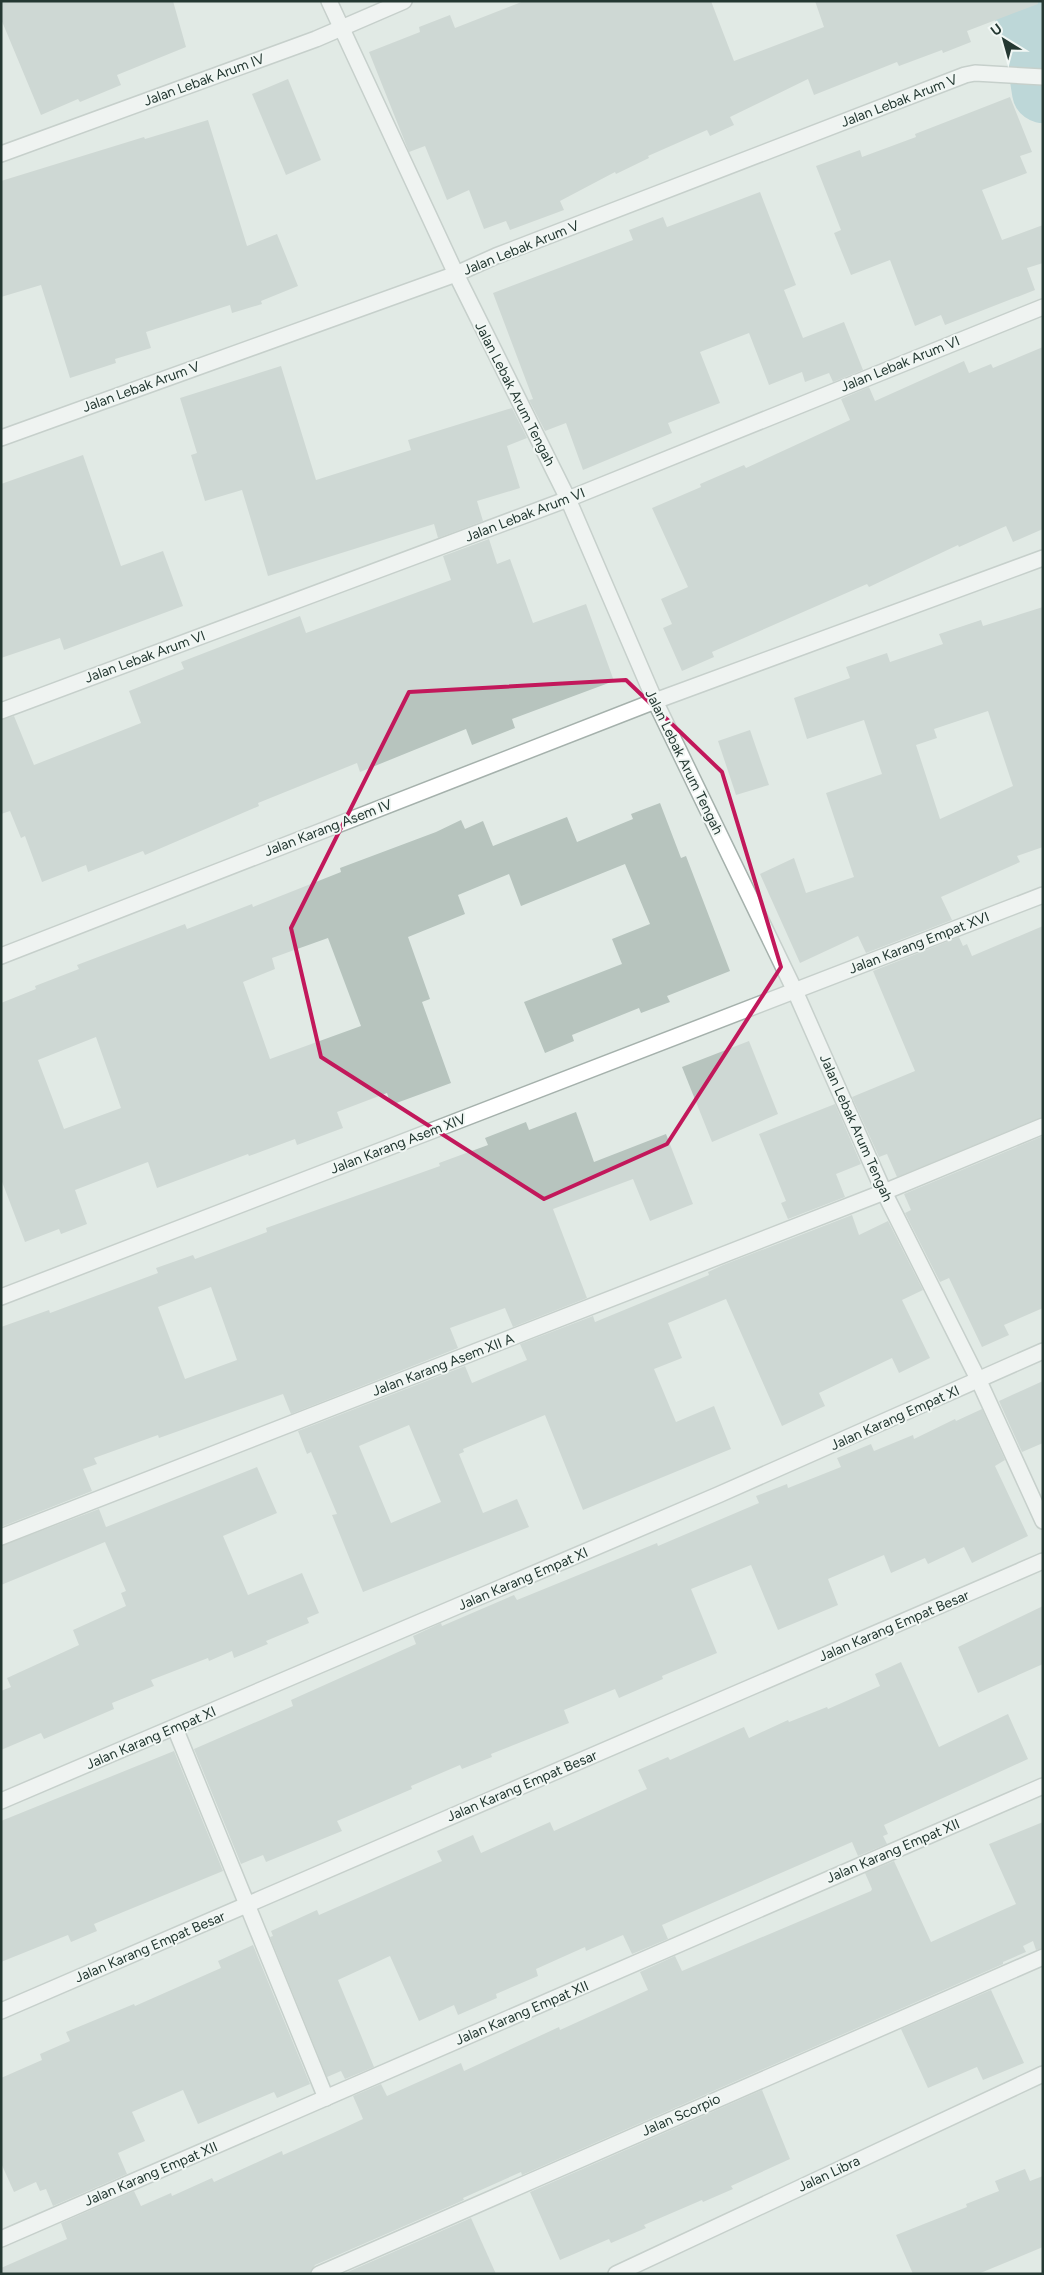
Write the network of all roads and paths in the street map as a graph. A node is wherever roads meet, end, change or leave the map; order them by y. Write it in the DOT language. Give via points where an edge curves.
graph roads {
  1 [pos="329,1"];
  2 [pos="404,1"];
  3 [pos="341,27"];
  4 [pos="1038,77"];
  5 [pos="1,154"];
  6 [pos="456,274"];
  7 [pos="1043,306"];
  8 [pos="1,438"];
  9 [pos="568,499"];
  10 [pos="1043,558"];
  11 [pos="654,701"];
  12 [pos="1,711"];
  13 [pos="1043,895"];
  14 [pos="1,956"];
  15 [pos="795,991"];
  16 [pos="1043,1126"];
  17 [pos="884,1192"];
  18 [pos="1,1297"];
  19 [pos="1043,1351"];
  20 [pos="979,1381"];
  21 [pos="1043,1521"];
  22 [pos="1,1537"];
  23 [pos="1043,1561"];
  24 [pos="175,1728"];
  25 [pos="1043,1786"];
  26 [pos="1,1801"];
  27 [pos="246,1905"];
  28 [pos="1043,1957"];
  29 [pos="1,2011"];
  30 [pos="1043,2074"];
  31 [pos="326,2098"];
  32 [pos="1,2239"];
  33 [pos="319,2274"];
  34 [pos="616,2274"];
  1 -- 3 [label="street, Jalan Lebak Arum Tengah"];
  2 -- 3 [label="street, Jalan Lebak Arum IV"];
  3 -- 5 [label="street, Jalan Lebak Arum IV"];
  3 -- 6 [label="street, Jalan Lebak Arum Tengah"];
  4 -- 6 [label="street, Jalan Lebak Arum V" via="965,75"];
  6 -- 8 [label="street, Jalan Lebak Arum V"];
  6 -- 9 [label="street, Jalan Lebak Arum Tengah"];
  7 -- 9 [label="street, Jalan Lebak Arum VI"];
  9 -- 11 [label="street, Jalan Lebak Arum Tengah"];
  9 -- 12 [label="street, Jalan Lebak Arum VI"];
  10 -- 11 [label="street"];
  11 -- 14 [label="street, Jalan Karang Asem IV"];
  11 -- 15 [label="street, Jalan Lebak Arum Tengah"];
  13 -- 15 [label="street, Jalan Karang Empat XVI"];
  15 -- 17 [label="street, Jalan Lebak Arum Tengah"];
  15 -- 18 [label="street, Jalan Karang Asem XIV"];
  16 -- 17 [label="street, Jalan Karang Asem XII A"];
  17 -- 20 [label="street, Jalan Lebak Arum Tengah"];
  17 -- 22 [label="street, Jalan Karang Asem XII A"];
  19 -- 20 [label="street, Jalan Karang Empat XI"];
  20 -- 21 [label="street, Jalan Lebak Arum Tengah"];
  20 -- 24 [label="street, Jalan Karang Empat XI"];
  23 -- 27 [label="street, Jalan Karang Empat Besar"];
  24 -- 26 [label="street, Jalan Karang Empat XI"];
  24 -- 27 [label="street"];
  25 -- 31 [label="street, Jalan Karang Empat XII"];
  27 -- 29 [label="street, Jalan Karang Empat Besar"];
  27 -- 31 [label="street"];
  28 -- 33 [label="street, Jalan Scorpio"];
  30 -- 34 [label="street, Jalan Libra"];
  31 -- 32 [label="street, Jalan Karang Empat XII"];
}
